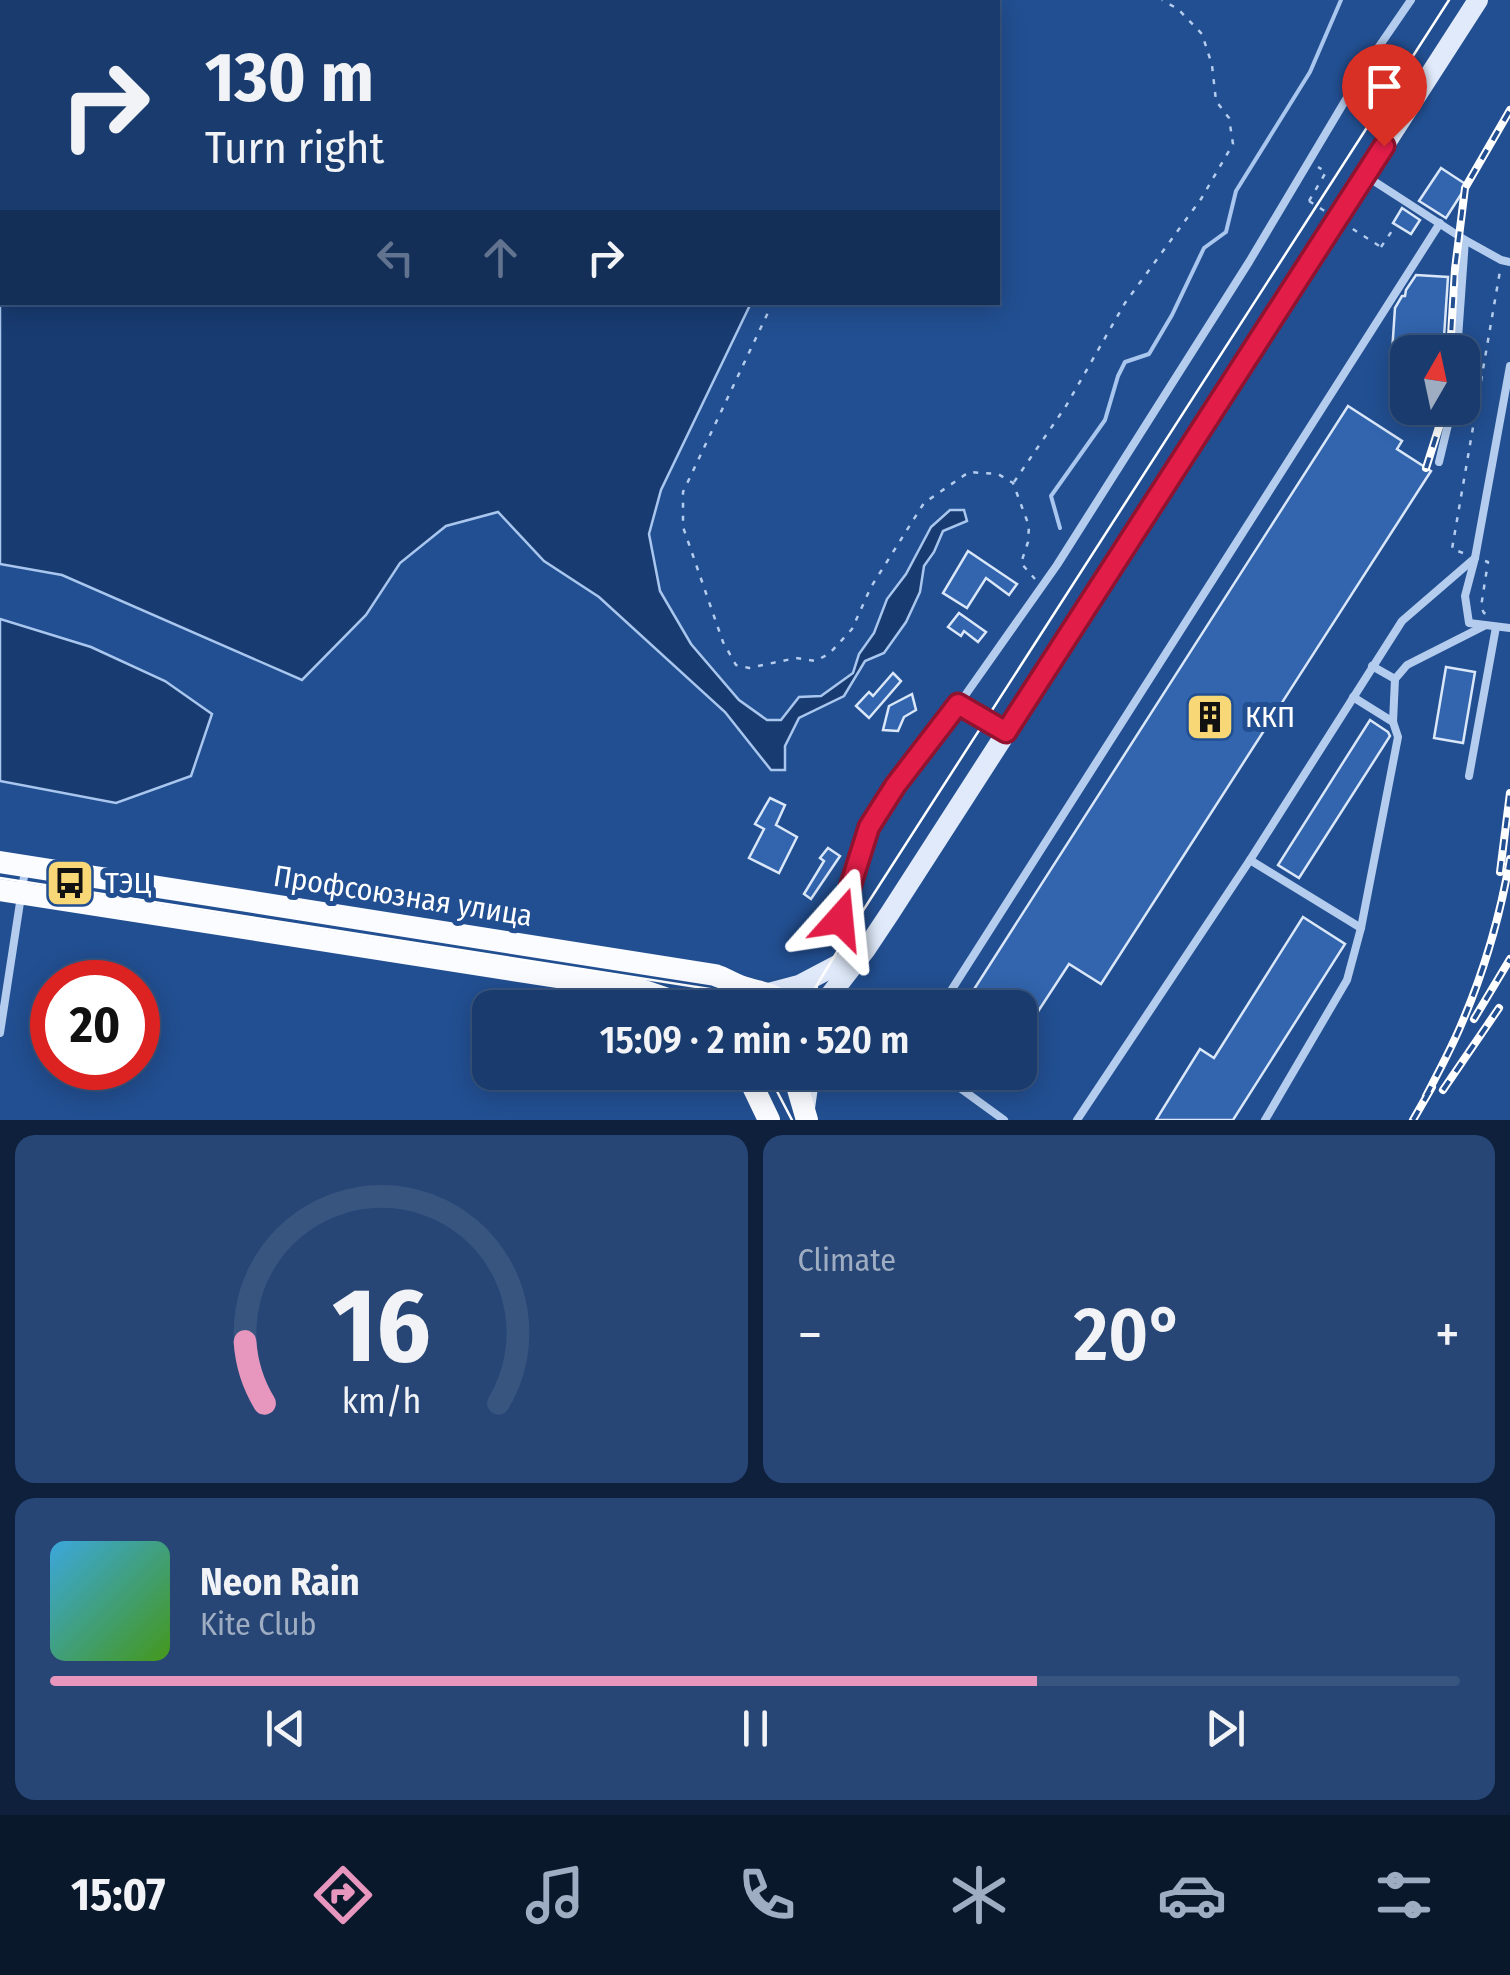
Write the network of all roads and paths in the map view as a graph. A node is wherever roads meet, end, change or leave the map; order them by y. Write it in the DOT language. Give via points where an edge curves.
graph roads {
  1 [pos="1162,0"];
  2 [pos="1411,0"];
  3 [pos="1478,0"];
  4 [pos="1326,172"];
  5 [pos="1366,176"];
  6 [pos="1440,223"];
  7 [pos="1396,224"];
  8 [pos="1465,240"];
  9 [pos="1510,262"];
  10 [pos="1500,272"];
  11 [pos="772,305"];
  12 [pos="1458,335"];
  13 [pos="1510,366"];
  14 [pos="1448,425"];
  15 [pos="1439,462"];
  16 [pos="1013,483"];
  17 [pos="1475,558"];
  18 [pos="1042,588"];
  19 [pos="1493,616"];
  20 [pos="1484,626"];
  21 [pos="1496,627"];
  22 [pos="1510,628"];
  23 [pos="1372,666"];
  24 [pos="1394,678"];
  25 [pos="1353,697"];
  26 [pos="958,704"];
  27 [pos="1393,722"];
  28 [pos="1006,732"];
  29 [pos="1469,776"];
  30 [pos="1250,860"];
  31 [pos="0,862"];
  32 [pos="26,866"];
  33 [pos="6,891"];
  34 [pos="1361,928"];
  35 [pos="866,949"];
  36 [pos="641,990"];
  37 [pos="752,990"];
  38 [pos="784,990"];
  39 [pos="834,990"];
  40 [pos="844,990"];
  41 [pos="951,990"];
  42 [pos="0,1033"];
  43 [pos="755,1090"];
  44 [pos="798,1090"];
  45 [pos="808,1090"];
  46 [pos="963,1090"];
  47 [pos="806,1117"];
  48 [pos="769,1120"];
  49 [pos="1004,1120"];
  50 [pos="1077,1120"];
  51 [pos="1265,1120"];
  1 -- 16 [label="path" via="1202,34 1233,144"];
  2 -- 18 [label="lane"];
  3 -- 5 [label="main road"];
  4 -- 7 [label="path, bridge" via="1309,201 1381,247"];
  5 -- 6 [label="lane"];
  5 -- 28 [label="main road"];
  6 -- 8 [label="lane"];
  6 -- 41 [label="lane"];
  8 -- 9 [label="lane"];
  8 -- 12 [label="lane"];
  10 -- 17 [label="path" via="1452,549"];
  11 -- 16 [label="path" via="683,492 684,528 736,664 816,661 830,653 852,629 924,503 969,472 998,474"];
  13 -- 17 [label="lane"];
  14 -- 15 [label="lane"];
  16 -- 18 [label="path" via="1029,526 1021,562"];
  17 -- 19 [label="path" via="1488,562 1481,607"];
  17 -- 20 [label="lane" via="1466,612 1469,623"];
  17 -- 23 [label="lane" via="1402,621"];
  18 -- 26 [label="lane"];
  20 -- 21 [label="lane"];
  20 -- 24 [label="lane"];
  21 -- 22 [label="lane"];
  21 -- 29 [label="lane"];
  23 -- 24 [label="lane"];
  23 -- 25 [label="lane"];
  24 -- 27 [label="lane"];
  25 -- 27 [label="lane"];
  25 -- 30 [label="lane"];
  26 -- 28 [label="lane"];
  26 -- 35 [label="lane" via="869,827 839,929"];
  27 -- 34 [label="lane" via="1398,736"];
  28 -- 35 [label="main road"];
  30 -- 34 [label="lane"];
  30 -- 50 [label="lane"];
  31 -- 32 [label="main road, Профсоюзная улица"];
  32 -- 33 [label="lane"];
  32 -- 37 [label="main road, Профсоюзная улица" via="715,974"];
  33 -- 36 [label="main road, Профсоюзная улица"];
  33 -- 42 [label="lane"];
  34 -- 51 [label="lane" via="1347,980"];
  35 -- 38 [label="main road"];
  35 -- 39 [label="main road"];
  35 -- 40 [label="main road"];
  43 -- 48 [label="main road"];
  44 -- 47 [label="main road"];
  45 -- 47 [label="main road"];
  46 -- 49 [label="lane"];
}
